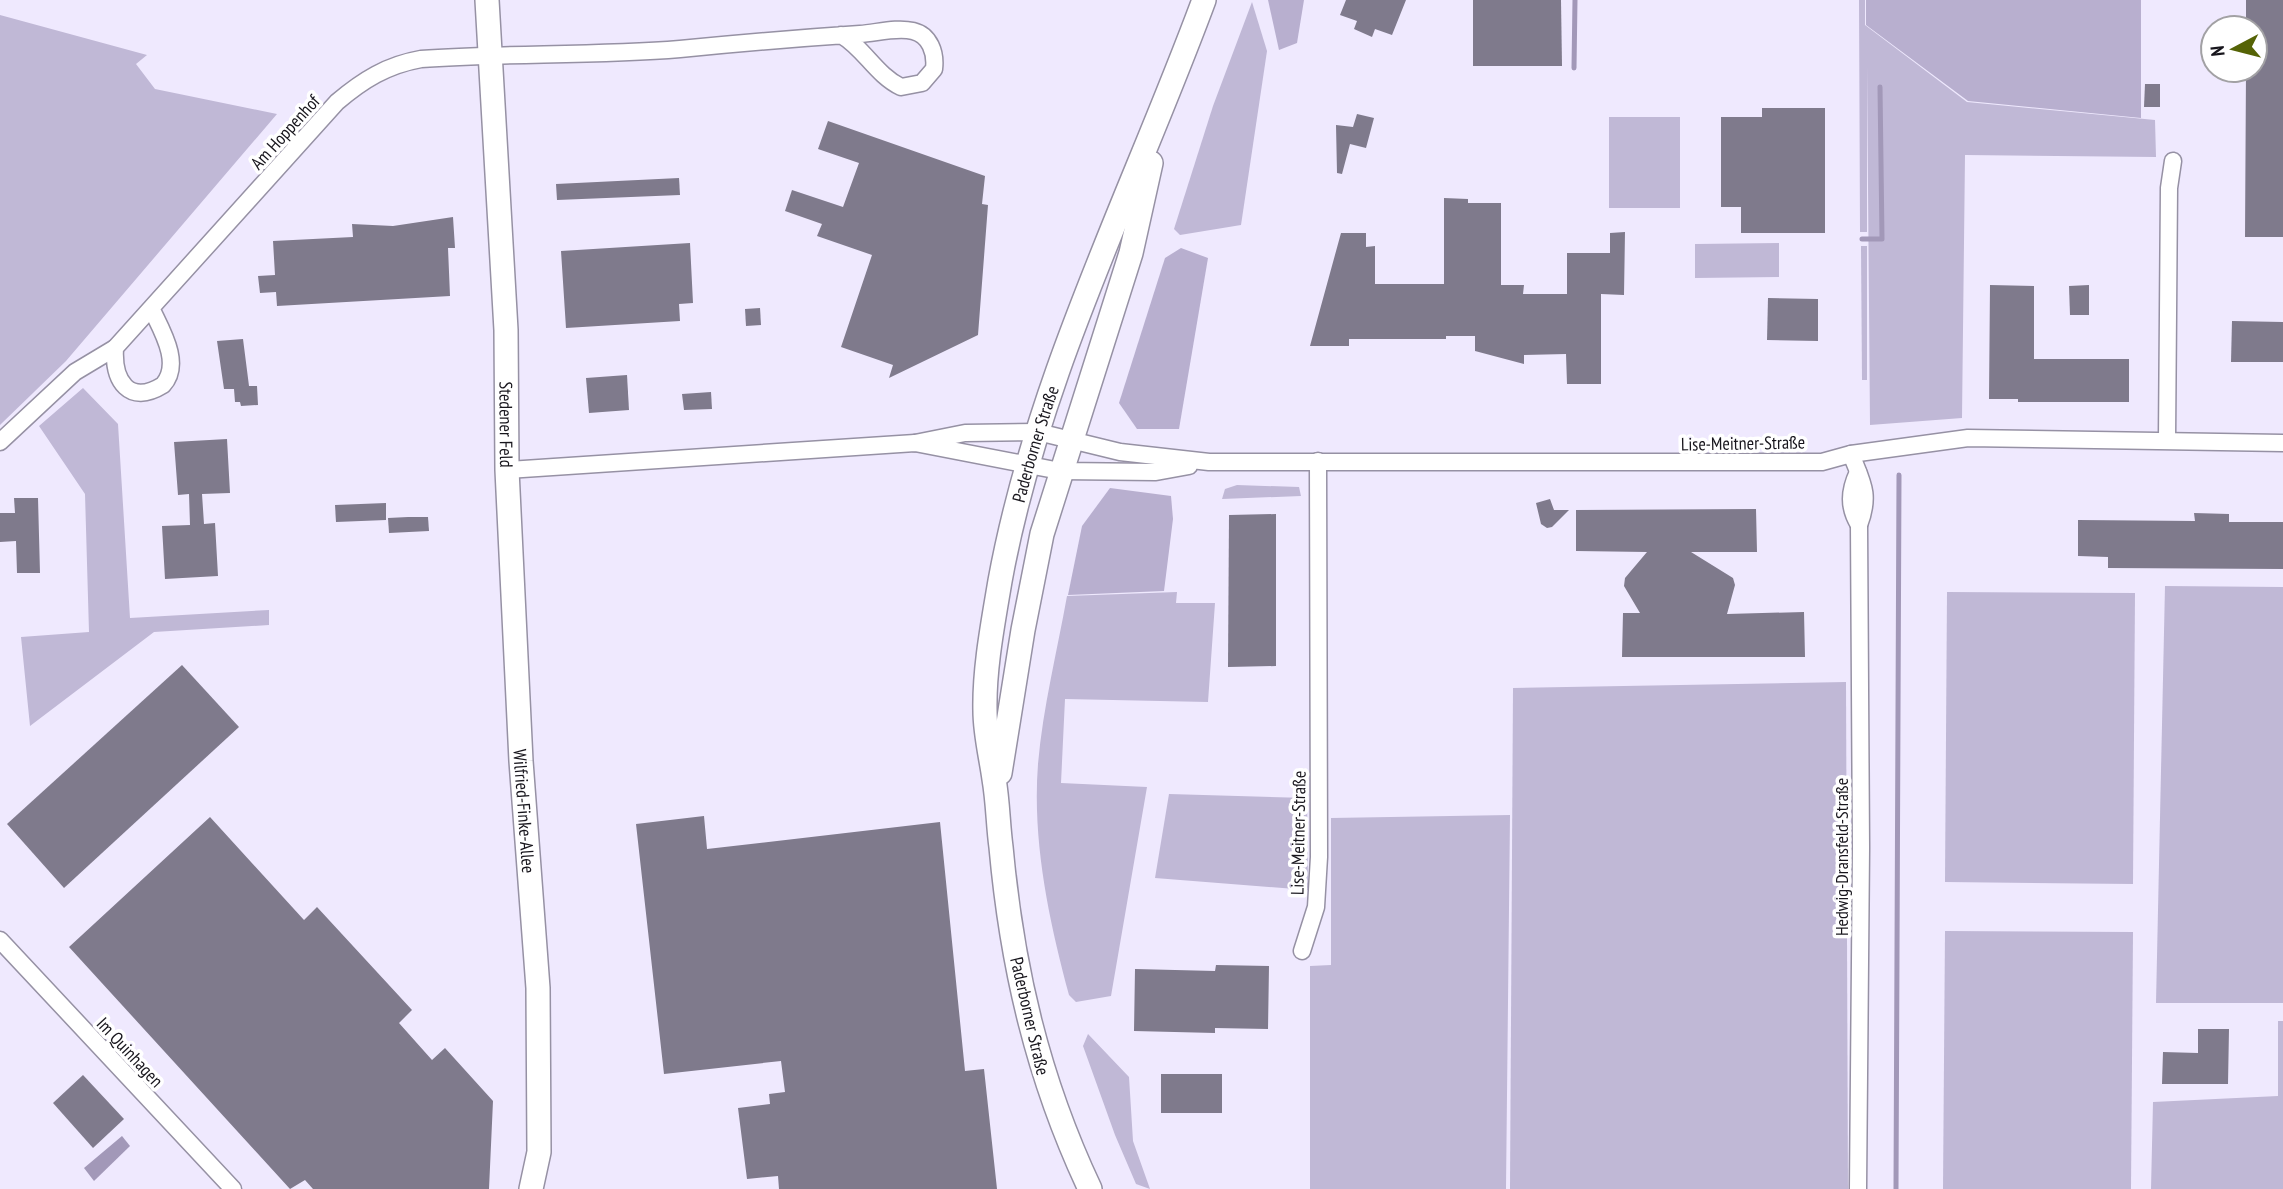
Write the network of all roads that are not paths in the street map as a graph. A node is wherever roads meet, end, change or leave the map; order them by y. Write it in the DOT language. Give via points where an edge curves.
graph roads {
  1 [pos="487,0"];
  2 [pos="1204,0"];
  3 [pos="841,35"];
  4 [pos="489,55"];
  5 [pos="1163,111"];
  6 [pos="2173,162"];
  7 [pos="152,310"];
  8 [pos="115,348"];
  9 [pos="1038,432"];
  10 [pos="1070,440"];
  11 [pos="2166,440"];
  12 [pos="0,442"];
  13 [pos="915,443"];
  14 [pos="2283,443"];
  15 [pos="1851,454"];
  16 [pos="1318,461"];
  17 [pos="1209,462"];
  18 [pos="1027,466"];
  19 [pos="507,470"];
  20 [pos="1060,471"];
  21 [pos="996,794"];
  22 [pos="0,940"];
  23 [pos="1302,951"];
  24 [pos="539,1152"];
  25 [pos="233,1189"];
  26 [pos="531,1189"];
  27 [pos="548,1189"];
  28 [pos="1090,1189"];
  29 [pos="1858,1189"];
  1 -- 4 [label="street, Stedener Feld"];
  2 -- 5 [label="street, Paderborner Straße"];
  3 -- 3 [label="street" via="915,31 932,47 934,69 922,83 901,87"];
  3 -- 4 [label="street" via="678,49"];
  4 -- 7 [label="street, Am Hoppenhof" via="421,59 395,65 365,80 320,120"];
  4 -- 19 [label="street, Stedener Feld" via="506,330"];
  5 -- 9 [label="street, Paderborner Straße" via="1106,242"];
  5 -- 10 [label="street, Paderborner Straße" via="1131,253"];
  6 -- 11 [label="street"];
  7 -- 8 [label="street, Am Hoppenhof"];
  7 -- 8 [label="street" via="170,358 170,374 163,385 147,392 127,388 115,368"];
  8 -- 12 [label="street, Am Hoppenhof" via="75,372"];
  9 -- 10 [label="street, Stedener Feld"];
  9 -- 13 [label="street, Stedener Feld" via="964,433"];
  9 -- 18 [label="street, Paderborner Straße"];
  10 -- 17 [label="street, Lise-Meitner-Straße" via="1134,454"];
  10 -- 20 [label="street, Paderborner Straße"];
  11 -- 14 [label="street, Lise-Meitner-Straße"];
  11 -- 15 [label="street, Lise-Meitner-Straße" via="1968,438"];
  13 -- 18 [label="street, Stedener Feld"];
  13 -- 19 [label="street, Stedener Feld"];
  15 -- 16 [label="street, Lise-Meitner-Straße" via="1822,462"];
  15 -- 29 [label="street, Hedwig-Dransfeld-Straße" via="1858,472 1851,486 1851,512 1859,525"];
  16 -- 17 [label="street, Lise-Meitner-Straße"];
  16 -- 23 [label="street, Lise-Meitner-Straße" via="1319,857 1316,907"];
  17 -- 20 [label="street, Lise-Meitner-Straße" via="1156,471"];
  18 -- 20 [label="street, Lise-Meitner-Straße"];
  18 -- 21 [label="street, Paderborner Straße" via="1011,526 984,712"];
  19 -- 24 [label="street, Wilfried-Finke-Allee" via="538,988"];
  20 -- 21 [label="street, Paderborner Straße" via="1025,618"];
  21 -- 28 [label="street, Paderborner Straße" via="1006,897 1030,1025 1054,1109"];
  22 -- 25 [label="street, Im Quinhagen"];
  24 -- 26 [label="street, Wilfried-Finke-Allee"];
  24 -- 27 [label="street, Wilfried-Finke-Allee"];
}
